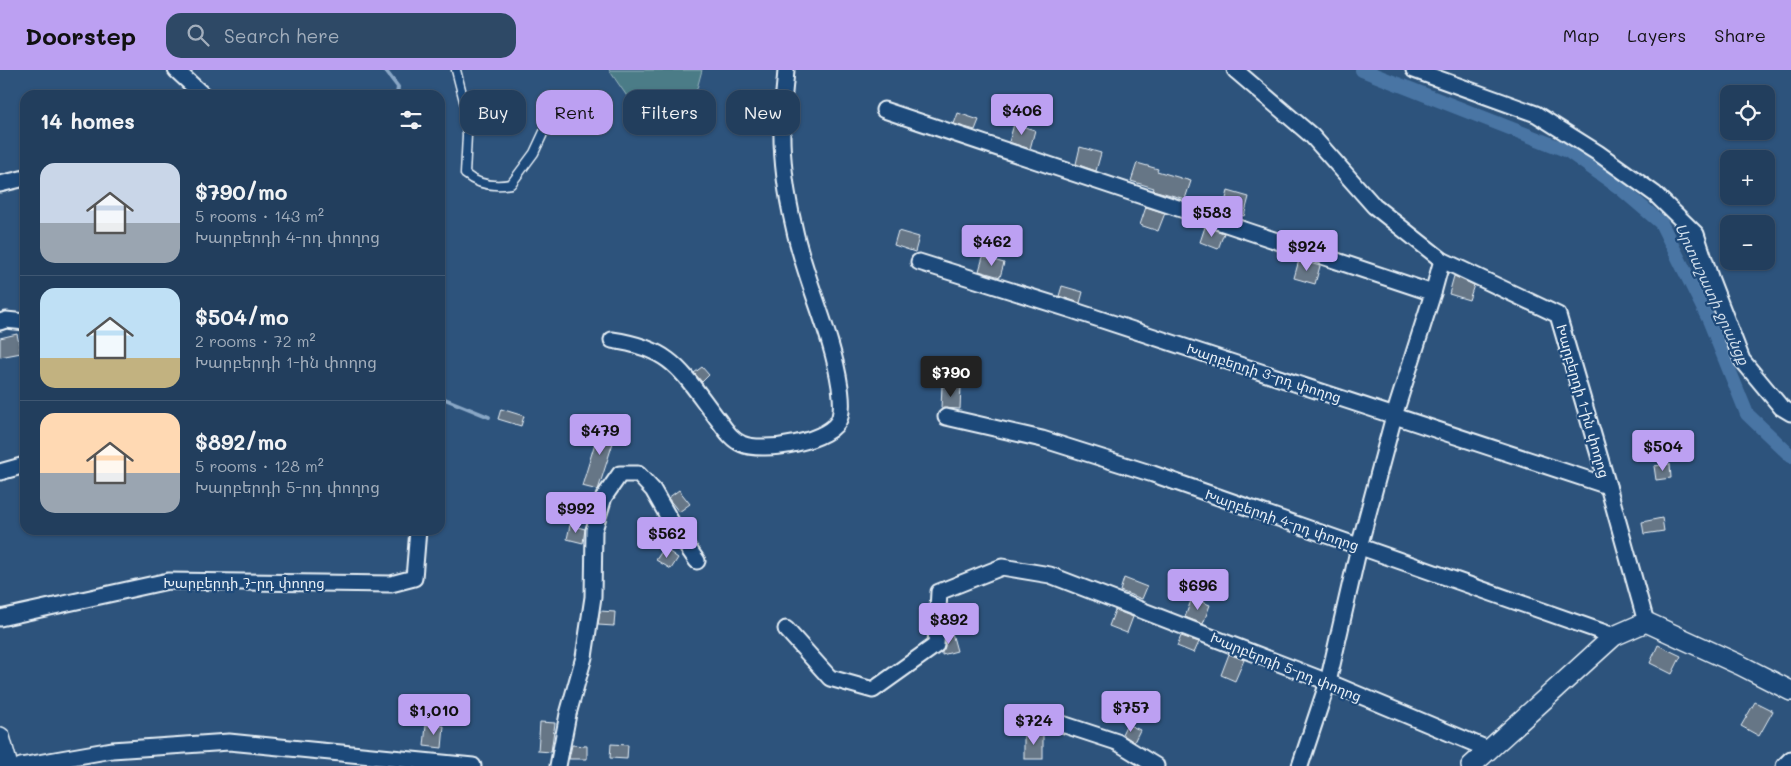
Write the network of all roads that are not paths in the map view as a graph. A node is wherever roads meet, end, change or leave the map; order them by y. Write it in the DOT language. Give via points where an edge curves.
graph roads {
  1 [pos="176,70"];
  2 [pos="456,70"];
  3 [pos="786,70"];
  4 [pos="1235,70"];
  5 [pos="1414,70"];
  6 [pos="198,90"];
  7 [pos="884,110"];
  8 [pos="542,135"];
  9 [pos="20,179"];
  10 [pos="0,184"];
  11 [pos="1442,260"];
  12 [pos="919,262"];
  13 [pos="1433,293"];
  14 [pos="20,321"];
  15 [pos="0,322"];
  16 [pos="612,340"];
  17 [pos="1791,413"];
  18 [pos="1394,416"];
  19 [pos="946,417"];
  20 [pos="20,466"];
  21 [pos="0,472"];
  22 [pos="1608,486"];
  23 [pos="418,535"];
  24 [pos="1359,547"];
  25 [pos="697,560"];
  26 [pos="0,618"];
  27 [pos="1646,622"];
  28 [pos="786,629"];
  29 [pos="1614,636"];
  30 [pos="1328,682"];
  31 [pos="1791,691"];
  32 [pos="1053,721"];
  33 [pos="0,737"];
  34 [pos="1490,750"];
  35 [pos="1791,759"];
  36 [pos="8,766"];
  37 [pos="22,766"];
  38 [pos="473,766"];
  39 [pos="558,766"];
  40 [pos="1156,766"];
  41 [pos="1300,766"];
  42 [pos="1471,766"];
  43 [pos="1784,766"];
  1 -- 6 [label="street"];
  2 -- 8 [label="lane" via="466,105 465,174 473,181 497,186 511,184 534,153"];
  3 -- 16 [label="street" via="782,123 787,194 794,230 837,370 842,404 836,426 806,442 783,446 742,445 730,436 673,363 650,349"];
  4 -- 11 [label="street, Խարբերդի 1-ին փողոց" via="1312,136 1374,206"];
  5 -- 17 [label="street" via="1536,114 1655,194 1696,234 1742,360 1781,407"];
  7 -- 13 [label="street"];
  9 -- 10 [label="street"];
  11 -- 13 [label="street"];
  11 -- 22 [label="street, Խարբերդի 1-ին փողոց" via="1558,315"];
  12 -- 18 [label="street, Խարբերդի 3-րդ փողոց"];
  13 -- 18 [label="street"];
  14 -- 15 [label="street"];
  18 -- 22 [label="street, Խարբերդի 3-րդ փողոց"];
  18 -- 24 [label="street"];
  19 -- 24 [label="street, Խարբերդի 4-րդ փողոց" via="1042,439 1153,474"];
  20 -- 21 [label="street"];
  22 -- 27 [label="street, Խարբերդի 1-ին փողոց"];
  23 -- 26 [label="street, Խարբերդի 7-րդ փողոց" via="414,578 390,584 168,581"];
  24 -- 29 [label="street, Խարբերդի 4-րդ փողոց"];
  24 -- 30 [label="street"];
  25 -- 39 [label="street" via="653,490 638,474 620,474 604,497 594,530 593,597 584,656"];
  27 -- 29 [label="street"];
  27 -- 31 [label="street"];
  28 -- 30 [label="street, Խարբերդի 5-րդ փողոց" via="830,678 873,690 936,645 939,592 1002,567 1050,575"];
  29 -- 34 [label="street"];
  30 -- 34 [label="street, Խարբերդի 5-րդ փողոց"];
  30 -- 41 [label="street"];
  32 -- 40 [label="street" via="1117,742"];
  33 -- 36 [label="street"];
  34 -- 42 [label="street"];
  35 -- 43 [label="street"];
  37 -- 38 [label="street" via="112,750 229,742"];
}
